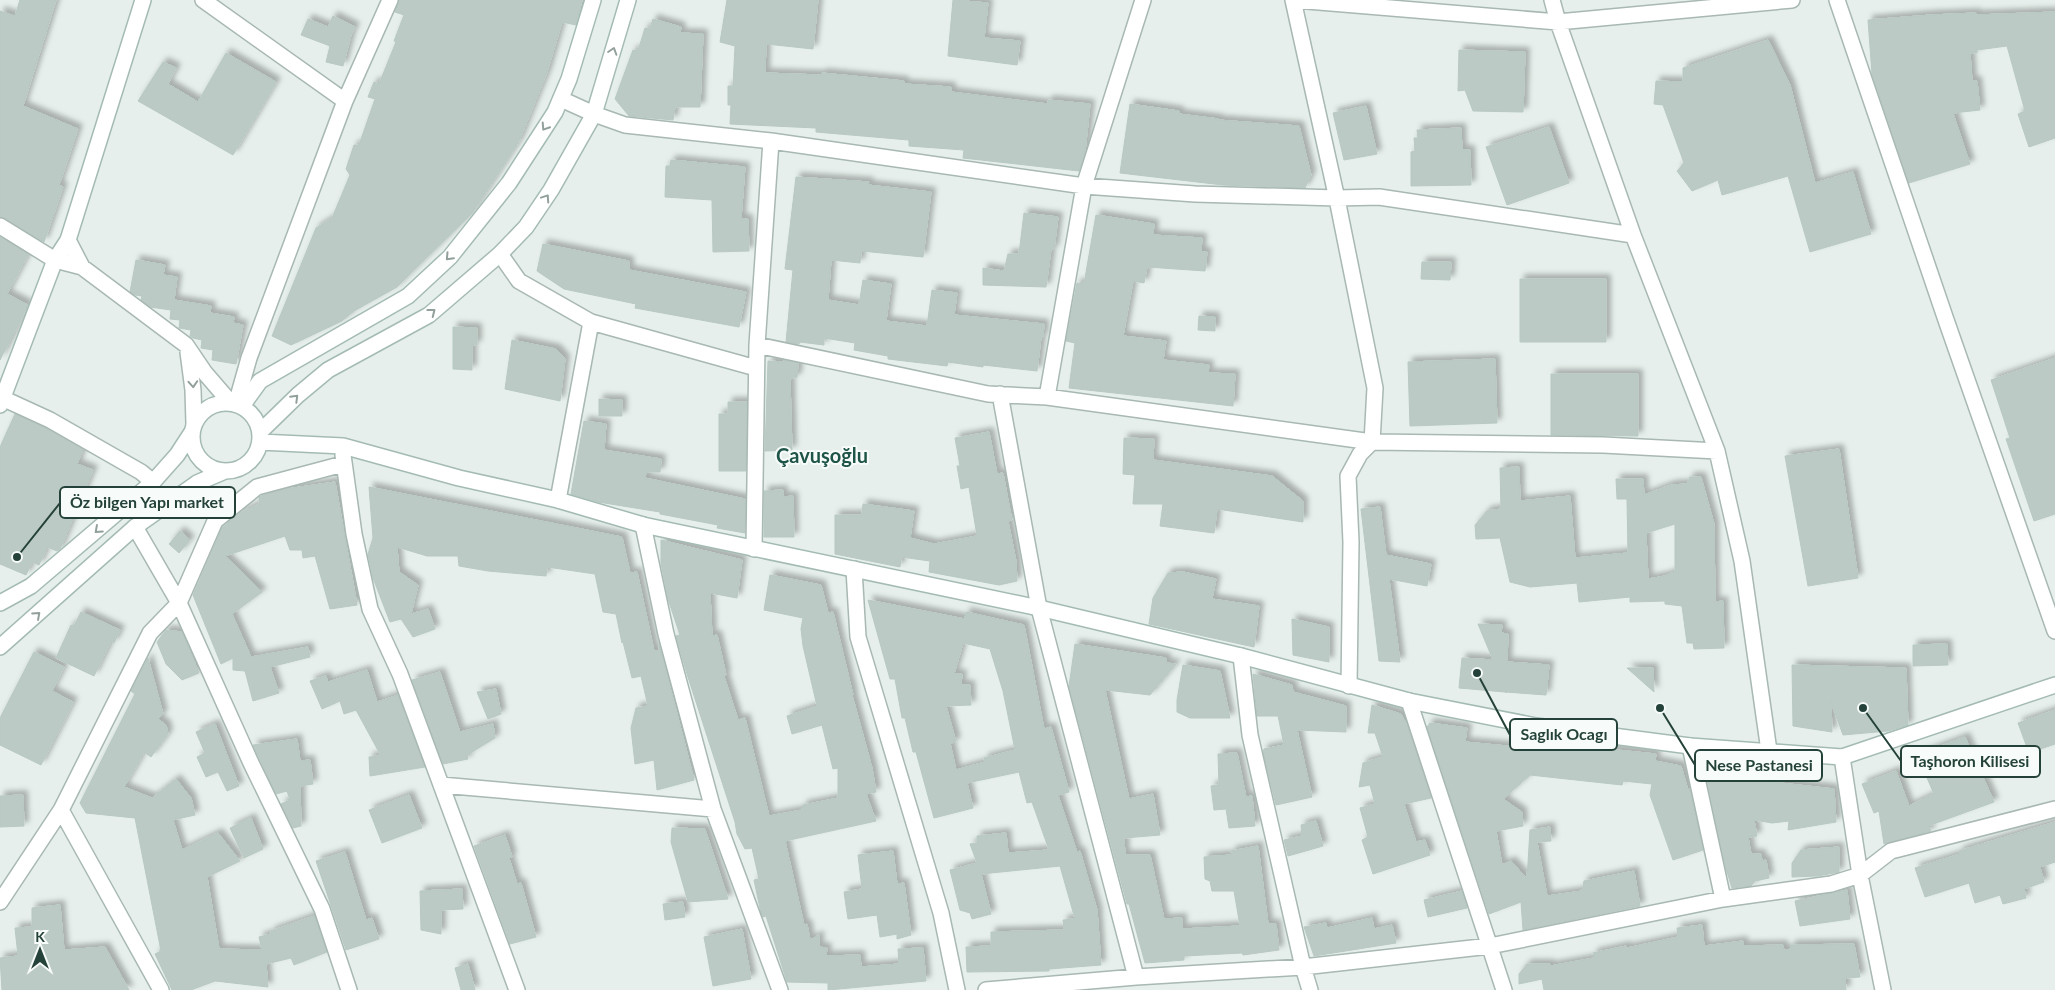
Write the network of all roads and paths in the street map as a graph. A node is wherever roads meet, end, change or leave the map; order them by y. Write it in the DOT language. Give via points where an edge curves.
graph roads {
  1 [pos="143,0"];
  2 [pos="203,0"];
  3 [pos="390,0"];
  4 [pos="593,0"];
  5 [pos="628,0"];
  6 [pos="1143,0"];
  7 [pos="1294,0"];
  8 [pos="1552,0"];
  9 [pos="1792,0"];
  10 [pos="1837,0"];
  11 [pos="1558,22"];
  12 [pos="561,99"];
  13 [pos="345,101"];
  14 [pos="594,114"];
  15 [pos="771,142"];
  16 [pos="1084,186"];
  17 [pos="1337,198"];
  18 [pos="0,226"];
  19 [pos="1633,235"];
  20 [pos="68,240"];
  21 [pos="500,254"];
  22 [pos="55,260"];
  23 [pos="82,267"];
  24 [pos="591,322"];
  25 [pos="186,345"];
  26 [pos="757,345"];
  27 [pos="756,368"];
  28 [pos="1000,394"];
  29 [pos="1047,397"];
  30 [pos="1,400"];
  31 [pos="236,404"];
  32 [pos="193,428"];
  33 [pos="260,437"];
  34 [pos="1372,442"];
  35 [pos="343,446"];
  36 [pos="1717,451"];
  37 [pos="343,464"];
  38 [pos="225,471"];
  39 [pos="153,482"];
  40 [pos="558,500"];
  41 [pos="643,525"];
  42 [pos="135,527"];
  43 [pos="754,549"];
  44 [pos="854,569"];
  45 [pos="0,603"];
  46 [pos="179,603"];
  47 [pos="1040,608"];
  48 [pos="2055,631"];
  49 [pos="0,634"];
  50 [pos="0,647"];
  51 [pos="1241,656"];
  52 [pos="2055,685"];
  53 [pos="1349,686"];
  54 [pos="1408,701"];
  55 [pos="1690,746"];
  56 [pos="1769,751"];
  57 [pos="1842,757"];
  58 [pos="441,785"];
  59 [pos="714,809"];
  60 [pos="2055,809"];
  61 [pos="61,810"];
  62 [pos="1860,875"];
  63 [pos="1723,899"];
  64 [pos="0,902"];
  65 [pos="1490,946"];
  66 [pos="1303,967"];
  67 [pos="1136,977"];
  68 [pos="161,990"];
  69 [pos="349,990"];
  70 [pos="517,990"];
  71 [pos="780,990"];
  72 [pos="957,990"];
  73 [pos="986,990"];
  74 [pos="1310,990"];
  75 [pos="1504,990"];
  76 [pos="1883,990"];
  1 -- 20 [label="street"];
  2 -- 13 [label="street"];
  3 -- 13 [label="street"];
  4 -- 12 [label="street"];
  14 -- 5 [label="street, one-way"];
  6 -- 16 [label="street"];
  7 -- 11 [label="street"];
  7 -- 17 [label="street"];
  8 -- 11 [label="street"];
  9 -- 11 [label="street"];
  10 -- 48 [label="street"];
  11 -- 19 [label="street"];
  12 -- 14 [label="street"];
  12 -- 31 [label="street, one-way" via="508,183 450,257 408,296 260,381"];
  13 -- 31 [label="street"];
  14 -- 15 [label="street" via="625,125"];
  21 -- 14 [label="street, one-way" via="526,227 551,190"];
  15 -- 16 [label="street"];
  15 -- 26 [label="street"];
  16 -- 17 [label="street" via="1195,194"];
  16 -- 29 [label="street"];
  17 -- 19 [label="street" via="1379,197"];
  17 -- 34 [label="street" via="1375,388"];
  18 -- 22 [label="street"];
  19 -- 36 [label="street"];
  20 -- 22 [label="street"];
  20 -- 23 [label="street"];
  21 -- 24 [label="street" via="519,281"];
  33 -- 21 [label="street, one-way" via="298,395 328,370 429,315"];
  22 -- 23 [label="street"];
  22 -- 30 [label="street"];
  23 -- 25 [label="street"];
  24 -- 27 [label="street"];
  24 -- 40 [label="street"];
  25 -- 31 [label="street" via="205,373"];
  25 -- 32 [label="street, one-way" via="191,363"];
  26 -- 27 [label="street"];
  26 -- 28 [label="street"];
  27 -- 43 [label="street"];
  28 -- 29 [label="street"];
  28 -- 47 [label="street"];
  29 -- 34 [label="street"];
  30 -- 39 [label="street" via="50,420"];
  31 -- 32 [label="street" via="218,403 207,408"];
  31 -- 33 [label="street" via="251,413"];
  32 -- 38 [label="street" via="191,439 196,454 210,468"];
  32 -- 39 [label="street" via="177,455"];
  33 -- 35 [label="street"];
  33 -- 38 [label="street" via="256,453 249,463 236,470"];
  34 -- 36 [label="street" via="1603,445"];
  34 -- 53 [label="street" via="1360,454 1348,476 1351,542"];
  35 -- 37 [label="street"];
  35 -- 40 [label="street" via="459,478"];
  36 -- 56 [label="street" via="1742,561"];
  37 -- 46 [label="street" via="257,487 215,521"];
  37 -- 58 [label="street" via="370,609 400,674"];
  38 -- 42 [label="street" via="197,483"];
  39 -- 45 [label="street, one-way" via="31,586"];
  40 -- 41 [label="street"];
  41 -- 43 [label="street"];
  41 -- 59 [label="street" via="666,634"];
  42 -- 46 [label="street"];
  50 -- 42 [label="street, one-way"];
  43 -- 44 [label="street"];
  44 -- 47 [label="street"];
  44 -- 72 [label="street" via="858,637 941,913"];
  46 -- 61 [label="street" via="150,633"];
  46 -- 69 [label="street" via="322,909"];
  47 -- 51 [label="street"];
  47 -- 67 [label="street"];
  49 -- 50 [label="street"];
  51 -- 53 [label="street"];
  51 -- 66 [label="street" via="1250,736"];
  52 -- 57 [label="street"];
  53 -- 54 [label="street"];
  54 -- 55 [label="street" via="1536,726"];
  54 -- 65 [label="street"];
  55 -- 56 [label="street"];
  55 -- 63 [label="street"];
  56 -- 57 [label="street"];
  57 -- 62 [label="street"];
  58 -- 59 [label="street"];
  58 -- 70 [label="street"];
  59 -- 71 [label="street"];
  60 -- 62 [label="street" via="1891,851"];
  61 -- 64 [label="street"];
  61 -- 68 [label="street"];
  62 -- 63 [label="street" via="1832,884"];
  62 -- 76 [label="street"];
  63 -- 65 [label="street"];
  65 -- 66 [label="street"];
  65 -- 75 [label="street"];
  66 -- 67 [label="street"];
  66 -- 74 [label="street"];
  67 -- 73 [label="street"];
}
